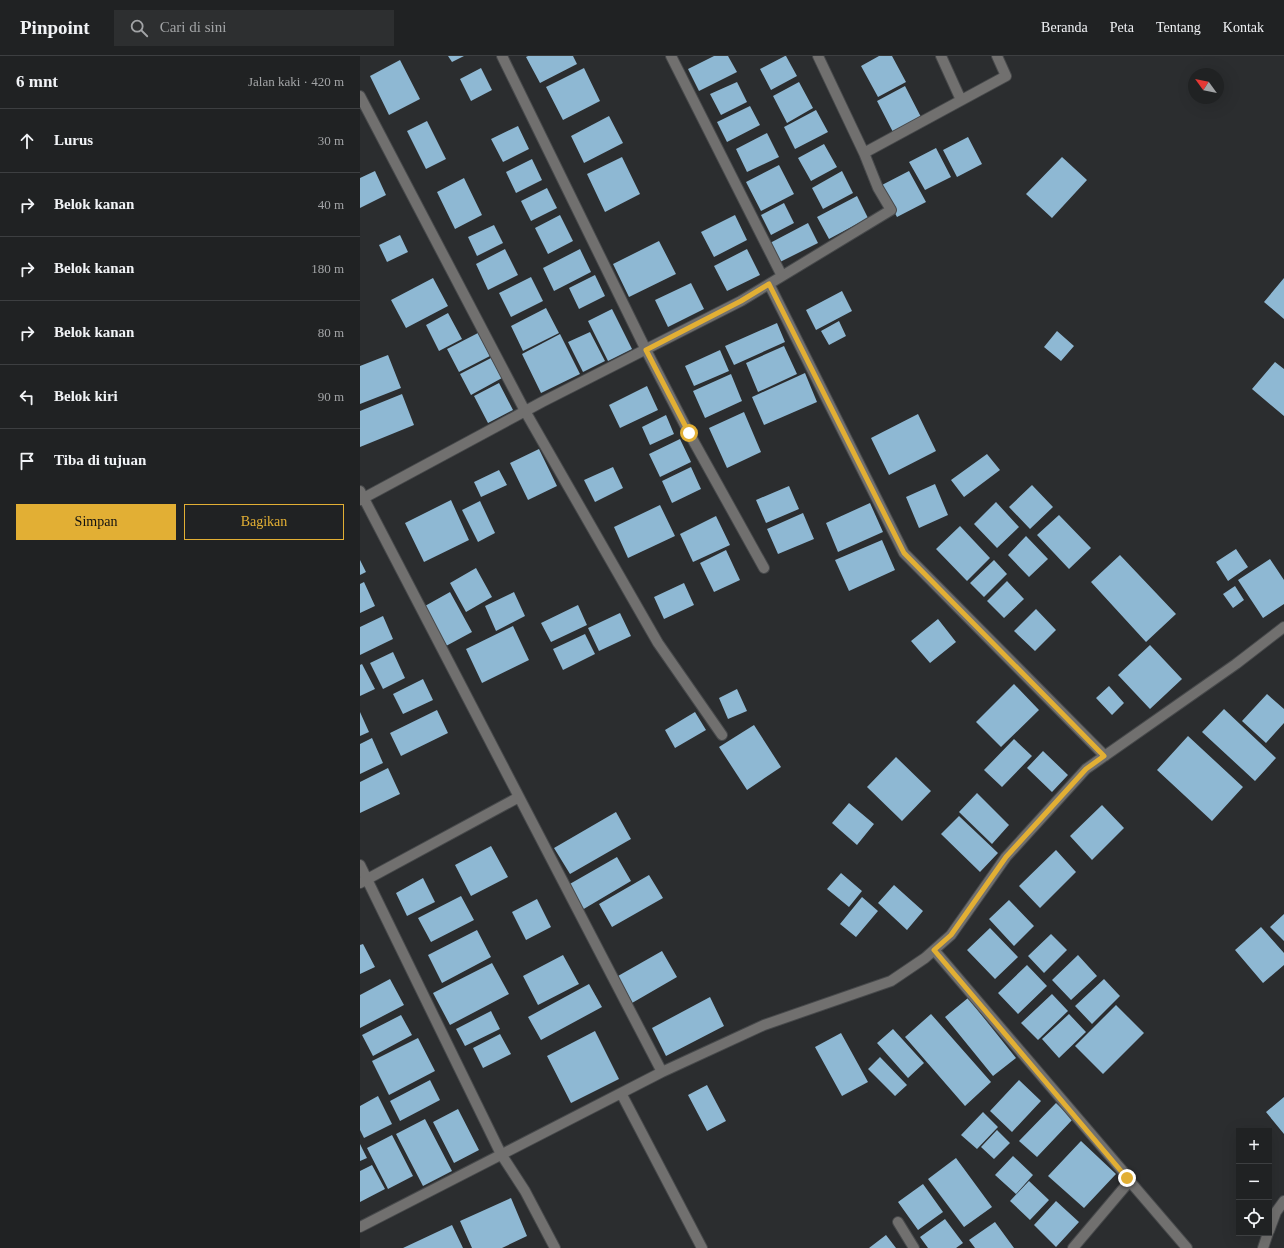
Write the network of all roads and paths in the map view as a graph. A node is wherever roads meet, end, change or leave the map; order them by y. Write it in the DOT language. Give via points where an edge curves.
graph roads {
  1 [pos="502,56"];
  2 [pos="671,56"];
  3 [pos="818,56"];
  4 [pos="941,56"];
  5 [pos="997,56"];
  6 [pos="360,96"];
  7 [pos="961,100"];
  8 [pos="864,153"];
  9 [pos="782,276"];
  10 [pos="769,284"];
  11 [pos="646,350"];
  12 [pos="525,411"];
  13 [pos="361,497"];
  14 [pos="764,568"];
  15 [pos="1284,627"];
  16 [pos="722,735"];
  17 [pos="1104,756"];
  18 [pos="519,797"];
  19 [pos="360,865"];
  20 [pos="364,881"];
  21 [pos="934,950"];
  22 [pos="662,1072"];
  23 [pos="621,1093"];
  24 [pos="501,1154"];
  25 [pos="1127,1178"];
  26 [pos="1284,1201"];
  27 [pos="898,1222"];
  28 [pos="1272,1223"];
  29 [pos="360,1227"];
  30 [pos="1268,1236"];
  31 [pos="555,1248"];
  32 [pos="702,1248"];
  33 [pos="914,1248"];
  34 [pos="1073,1248"];
  35 [pos="1187,1248"];
  36 [pos="1263,1248"];
  1 -- 11 [label="street"];
  2 -- 9 [label="street"];
  3 -- 8 [label="street"];
  4 -- 7 [label="street"];
  5 -- 7 [label="street" via="1006,76"];
  6 -- 12 [label="street"];
  7 -- 8 [label="street"];
  8 -- 9 [label="street" via="878,188 891,210"];
  9 -- 10 [label="street"];
  10 -- 11 [label="street"];
  10 -- 17 [label="street" via="904,553"];
  11 -- 12 [label="street"];
  11 -- 14 [label="street"];
  12 -- 13 [label="street"];
  12 -- 16 [label="street" via="658,643"];
  13 -- 18 [label="street"];
  15 -- 17 [label="street" via="1236,664"];
  17 -- 21 [label="street" via="1086,769 1006,857 951,935"];
  18 -- 20 [label="street"];
  18 -- 22 [label="street"];
  19 -- 20 [label="street"];
  20 -- 24 [label="street"];
  21 -- 22 [label="street" via="891,981 764,1025"];
  21 -- 25 [label="street"];
  22 -- 23 [label="street"];
  23 -- 24 [label="street"];
  23 -- 32 [label="street"];
  24 -- 29 [label="street"];
  24 -- 31 [label="street" via="525,1191"];
  25 -- 34 [label="street" via="1128,1183"];
  25 -- 35 [label="street"];
  26 -- 28 [label="street"];
  27 -- 33 [label="street"];
  30 -- 36 [label="street"];
}
